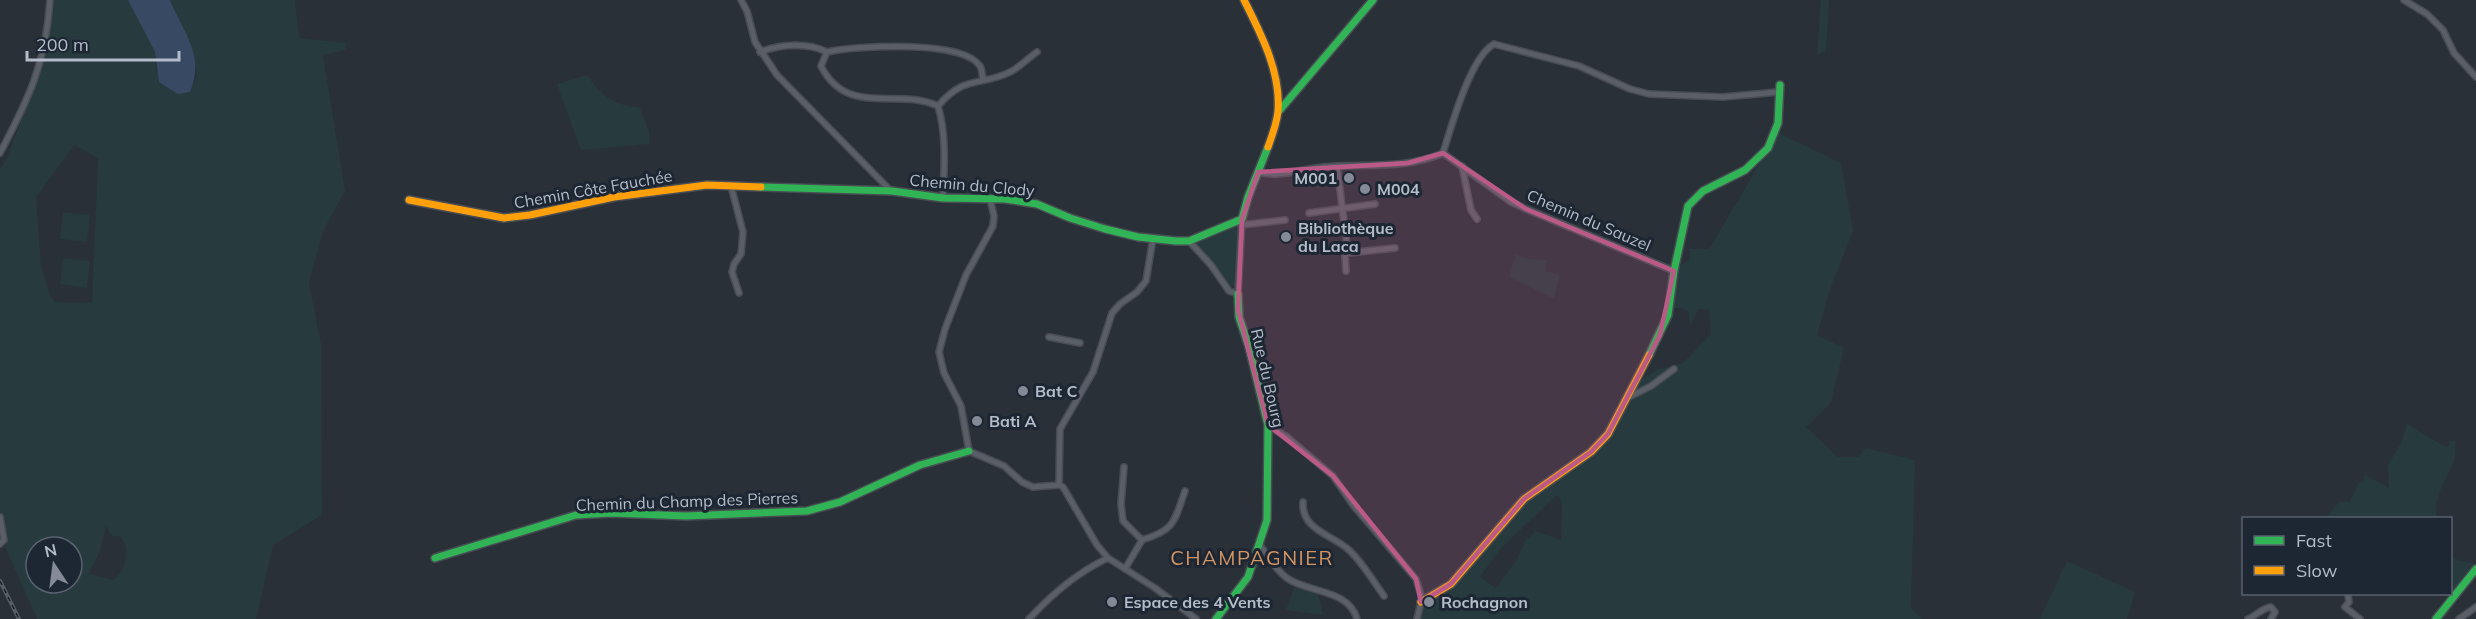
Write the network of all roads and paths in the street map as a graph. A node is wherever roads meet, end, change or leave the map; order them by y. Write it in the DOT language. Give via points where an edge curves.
graph roads {
  1 [pos="50,0"];
  2 [pos="741,0"];
  3 [pos="1244,0"];
  4 [pos="1373,0"];
  5 [pos="2404,0"];
  6 [pos="760,52"];
  7 [pos="826,52"];
  8 [pos="1037,52"];
  9 [pos="2476,77"];
  10 [pos="983,79"];
  11 [pos="1779,89"];
  12 [pos="938,106"];
  13 [pos="1278,111"];
  14 [pos="0,153"];
  15 [pos="1443,153"];
  16 [pos="1337,166"];
  17 [pos="1462,166"];
  18 [pos="1258,172"];
  19 [pos="731,186"];
  20 [pos="892,191"];
  21 [pos="943,198"];
  22 [pos="990,199"];
  23 [pos="409,200"];
  24 [pos="1375,204"];
  25 [pos="1343,209"];
  26 [pos="1309,213"];
  27 [pos="1477,219"];
  28 [pos="1285,220"];
  29 [pos="1241,222"];
  30 [pos="1153,238"];
  31 [pos="1189,241"];
  32 [pos="1395,248"];
  33 [pos="1348,253"];
  34 [pos="1346,271"];
  35 [pos="1674,271"];
  36 [pos="739,293"];
  37 [pos="1238,294"];
  38 [pos="1049,337"];
  39 [pos="1080,343"];
  40 [pos="1674,369"];
  41 [pos="1626,399"];
  42 [pos="1268,425"];
  43 [pos="969,451"];
  44 [pos="1124,467"];
  45 [pos="1059,485"];
  46 [pos="1185,491"];
  47 [pos="1303,502"];
  48 [pos="0,517"];
  49 [pos="1142,540"];
  50 [pos="0,544"];
  51 [pos="1259,544"];
  52 [pos="435,558"];
  53 [pos="1108,558"];
  54 [pos="1125,569"];
  55 [pos="2476,569"];
  56 [pos="2348,595"];
  57 [pos="1384,596"];
  58 [pos="1421,602"];
  59 [pos="2476,607"];
  60 [pos="1029,619"];
  61 [pos="1196,619"];
  62 [pos="1216,619"];
  63 [pos="1357,619"];
  64 [pos="1417,619"];
  65 [pos="2248,619"];
  66 [pos="2271,619"];
  67 [pos="2360,619"];
  68 [pos="2436,619"];
  69 [pos="2459,619"];
  1 -- 14 [label="street" via="39,69"];
  2 -- 6 [label="street"];
  3 -- 13 [label="street" via="1269,55"];
  4 -- 13 [label="street"];
  5 -- 9 [label="street" via="2443,30 2454,52"];
  6 -- 7 [label="street" via="789,45"];
  6 -- 20 [label="street" via="777,75"];
  7 -- 10 [label="street" via="897,46 955,52 980,66"];
  7 -- 12 [label="street" via="821,66 824,71 853,95 866,99 925,100"];
  8 -- 10 [label="street" via="1010,72"];
  10 -- 12 [label="street" via="963,84"];
  11 -- 15 [label="street" via="1723,97 1649,94 1579,66 1494,44 1485,50 1462,94"];
  11 -- 35 [label="street" via="1778,123 1768,148 1745,170 1702,191 1688,206"];
  12 -- 21 [label="street" via="945,149"];
  13 -- 18 [label="street"];
  15 -- 16 [label="street" via="1425,161"];
  15 -- 17 [label="street, Chemin du Sauzel"];
  16 -- 18 [label="street" via="1268,175"];
  16 -- 25 [label="street"];
  17 -- 27 [label="street" via="1471,210"];
  17 -- 35 [label="street, Chemin du Sauzel" via="1511,202"];
  18 -- 29 [label="street"];
  19 -- 20 [label="street, Chemin Côte Fauchée"];
  19 -- 23 [label="street, Chemin Côte Fauchée" via="688,186 614,196 504,218"];
  19 -- 36 [label="street" via="743,232 741,254 732,272"];
  20 -- 21 [label="street, Chemin du Clody"];
  21 -- 22 [label="street, Chemin du Clody"];
  22 -- 30 [label="street, Chemin du Clody" via="1037,204 1105,229"];
  22 -- 43 [label="street" via="993,226 966,275 939,352 944,373 961,406"];
  24 -- 25 [label="street"];
  25 -- 26 [label="street"];
  25 -- 33 [label="street"];
  28 -- 29 [label="street"];
  29 -- 31 [label="street"];
  29 -- 37 [label="street"];
  30 -- 31 [label="street, Chemin du Clody"];
  30 -- 45 [label="street" via="1146,281 1112,314 1093,372 1060,429"];
  31 -- 37 [label="street" via="1229,291"];
  32 -- 33 [label="street"];
  33 -- 34 [label="street"];
  35 -- 41 [label="street" via="1668,315"];
  37 -- 42 [label="street, Rue du Bourg" via="1238,310"];
  38 -- 39 [label="street"];
  40 -- 41 [label="street"];
  41 -- 58 [label="street" via="1601,443 1524,499 1451,584"];
  42 -- 51 [label="street, Rue du Bourg" via="1267,520"];
  42 -- 58 [label="street" via="1333,476 1416,579"];
  43 -- 45 [label="street" via="1004,466 1033,487"];
  43 -- 52 [label="street, Chemin du Champ des Pierres" via="920,465 840,502 807,511 576,515"];
  44 -- 49 [label="street" via="1123,521"];
  45 -- 53 [label="street"];
  46 -- 49 [label="street" via="1171,526"];
  47 -- 57 [label="street" via="1302,512 1310,522 1348,550"];
  48 -- 50 [label="street" via="4,540"];
  49 -- 54 [label="street"];
  51 -- 62 [label="street, Rue du Bourg" via="1248,576"];
  51 -- 63 [label="street" via="1290,580 1328,591 1345,601"];
  53 -- 54 [label="street"];
  53 -- 60 [label="street" via="1069,583"];
  54 -- 61 [label="street"];
  55 -- 68 [label="street"];
  56 -- 67 [label="street" via="2345,607"];
  58 -- 64 [label="street"];
  59 -- 69 [label="street"];
  65 -- 66 [label="street" via="2271,607 2275,612"];
}
